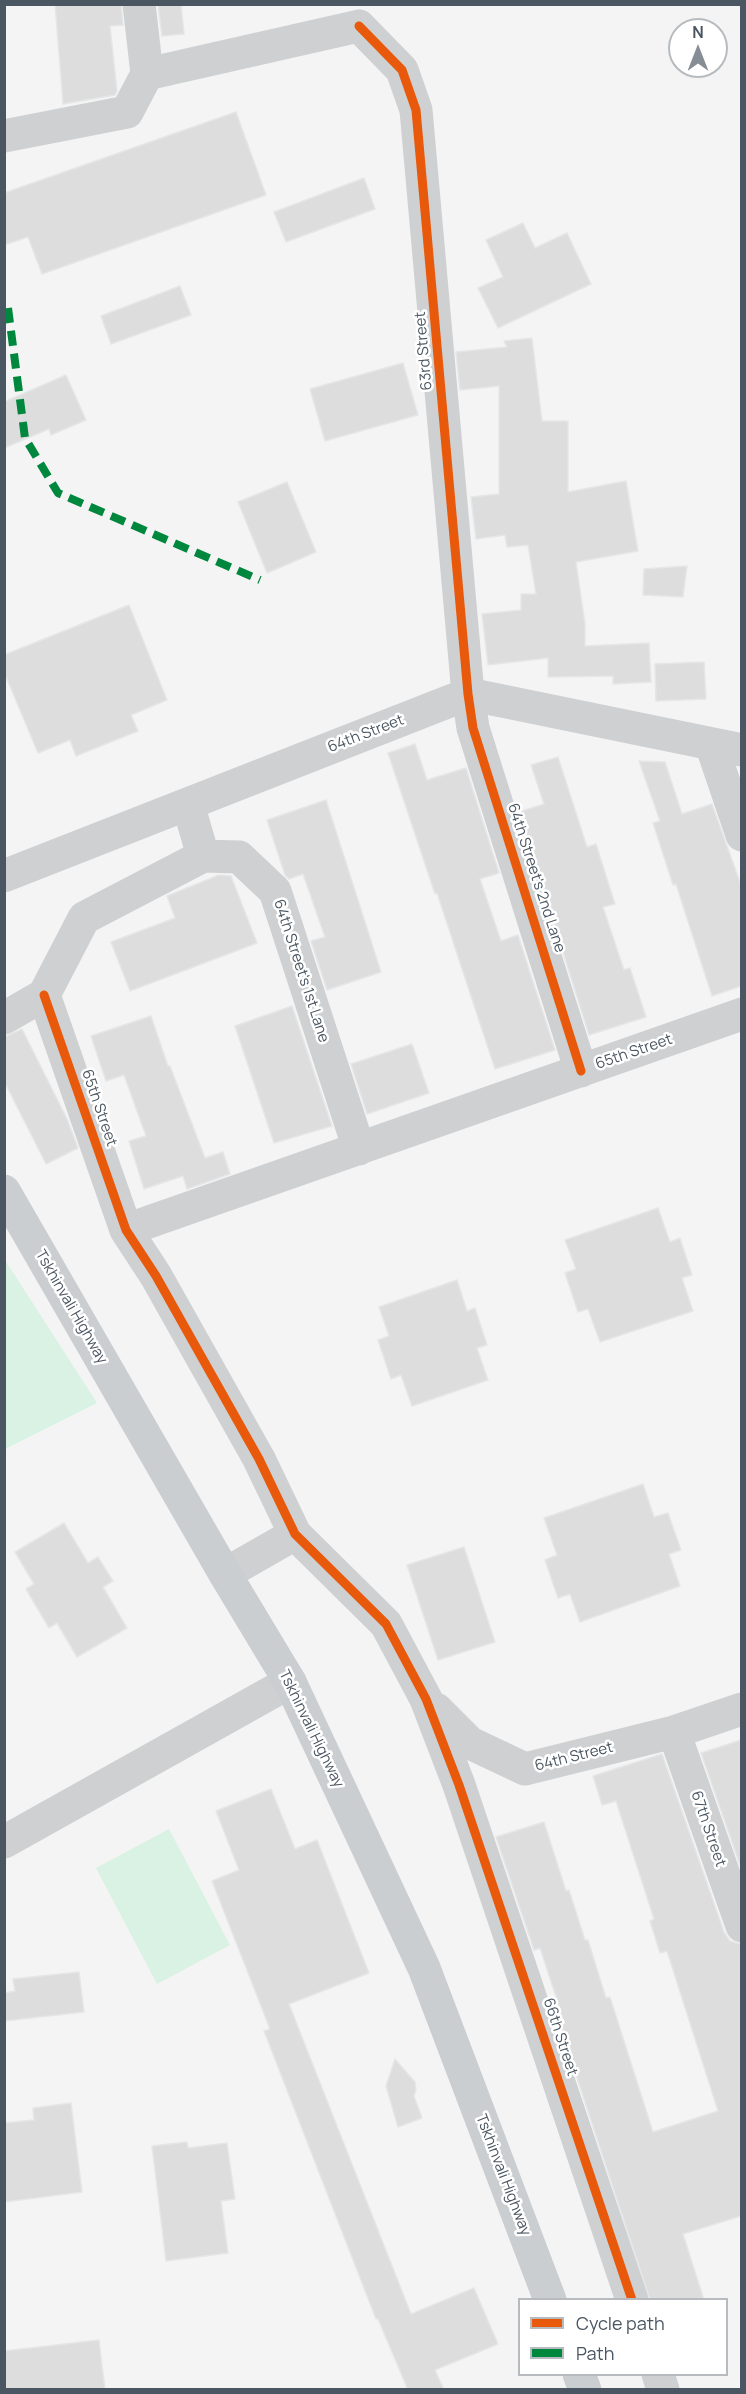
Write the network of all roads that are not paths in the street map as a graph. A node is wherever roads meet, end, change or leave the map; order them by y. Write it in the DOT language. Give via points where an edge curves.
graph roads {
  1 [pos="139,4"];
  2 [pos="358,15"];
  3 [pos="147,74"];
  4 [pos="4,136"];
  5 [pos="468,694"];
  6 [pos="726,747"];
  7 [pos="188,804"];
  8 [pos="741,835"];
  9 [pos="203,856"];
  10 [pos="4,876"];
  11 [pos="44,995"];
  12 [pos="741,1014"];
  13 [pos="4,1018"];
  14 [pos="581,1071"];
  15 [pos="359,1149"];
  16 [pos="4,1191"];
  17 [pos="126,1230"];
  18 [pos="295,1534"];
  19 [pos="225,1574"];
  20 [pos="290,1682"];
  21 [pos="426,1699"];
  22 [pos="741,1709"];
  23 [pos="674,1732"];
  24 [pos="4,1842"];
  25 [pos="741,1926"];
  26 [pos="549,2298"];
  27 [pos="631,2298"];
  1 -- 3 [label="street"];
  2 -- 3 [label="street, 63rd Street"];
  2 -- 5 [label="street, 63rd Street" via="402,70 416,110"];
  3 -- 4 [label="street" via="127,112"];
  5 -- 6 [label="street"];
  5 -- 7 [label="street, 64th Street"];
  5 -- 14 [label="street, 64th Street's 2nd Lane" via="473,728"];
  6 -- 8 [label="street"];
  7 -- 9 [label="street"];
  7 -- 10 [label="street, 64th Street"];
  9 -- 11 [label="street" via="84,918"];
  9 -- 15 [label="street, 64th Street's 1st Lane" via="239,857 275,891"];
  11 -- 13 [label="street"];
  11 -- 17 [label="street, 65th Street"];
  12 -- 14 [label="street, 65th Street"];
  14 -- 15 [label="street, 65th Street"];
  15 -- 17 [label="street, 65th Street"];
  16 -- 19 [label="main road, Tskhinvali Highway"];
  17 -- 18 [label="street" via="259,1459"];
  18 -- 19 [label="street"];
  18 -- 21 [label="street" via="386,1624"];
  19 -- 20 [label="main road, Tskhinvali Highway"];
  20 -- 24 [label="street"];
  20 -- 26 [label="main road, Tskhinvali Highway" via="424,1968"];
  21 -- 23 [label="street, 64th Street" via="470,1743 525,1769"];
  21 -- 27 [label="street, 66th Street" via="459,1785"];
  22 -- 23 [label="street, 64th Street"];
  23 -- 25 [label="street, 67th Street"];
}
